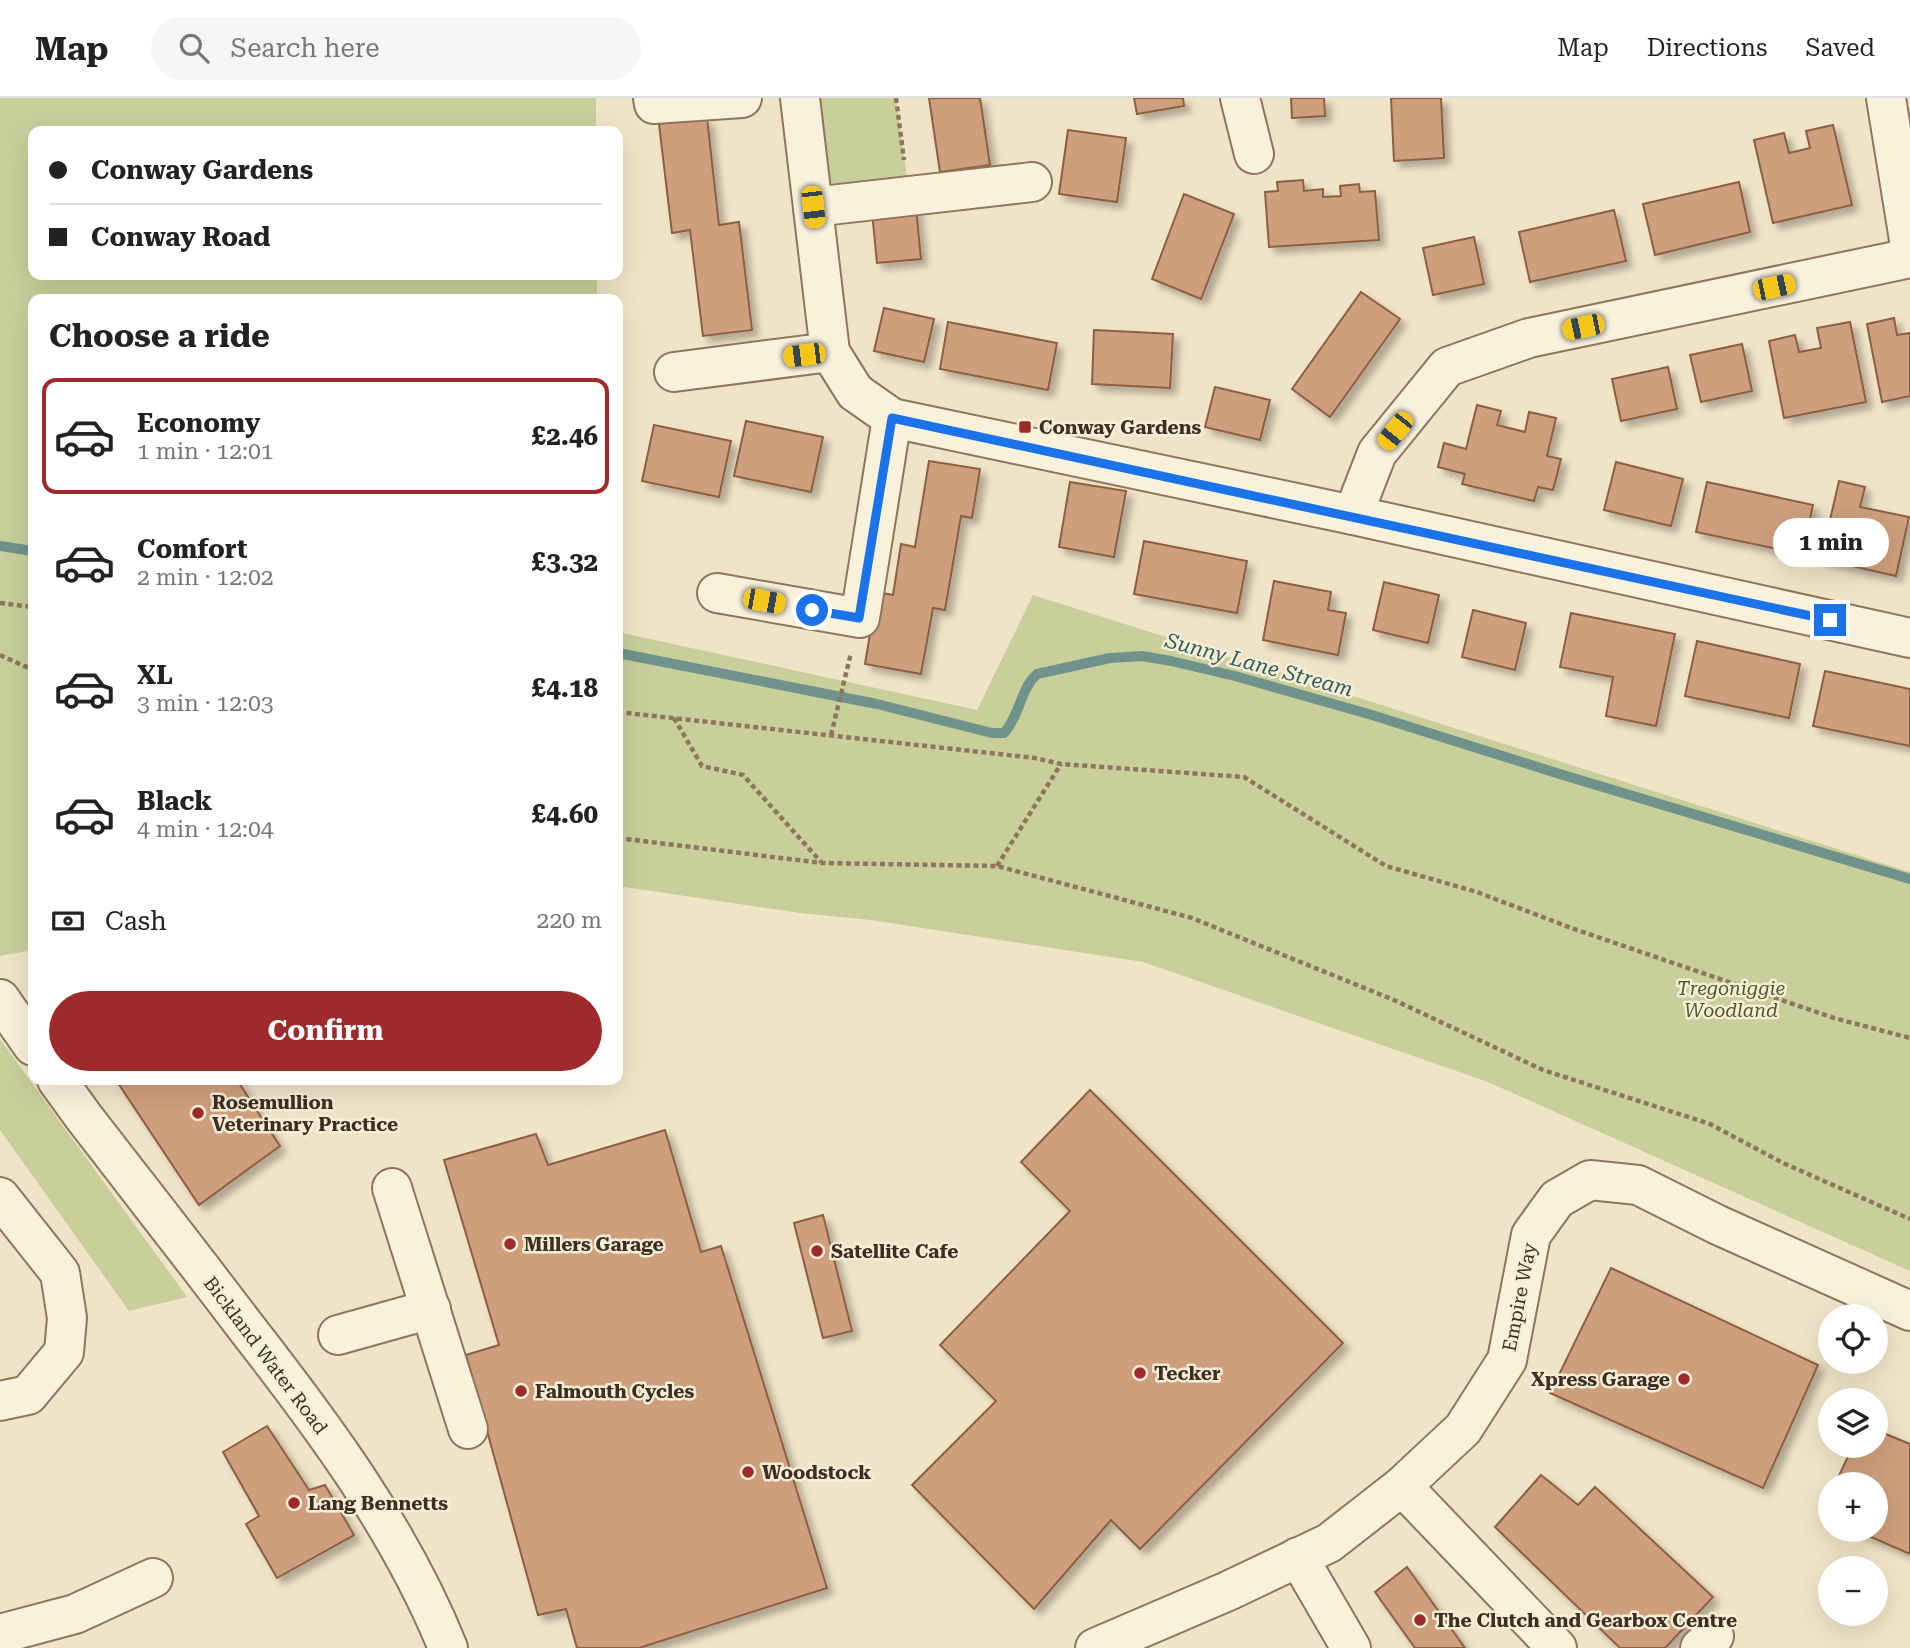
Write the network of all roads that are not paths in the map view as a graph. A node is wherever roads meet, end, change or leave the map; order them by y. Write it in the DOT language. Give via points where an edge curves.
graph roads {
  1 [pos="653,98"];
  2 [pos="742,98"];
  3 [pos="800,98"];
  4 [pos="1240,98"];
  5 [pos="1886,98"];
  6 [pos="1254,154"];
  7 [pos="1032,183"];
  8 [pos="813,207"];
  9 [pos="1910,246"];
  10 [pos="1910,258"];
  11 [pos="830,352"];
  12 [pos="674,373"];
  13 [pos="892,418"];
  14 [pos="1353,515"];
  15 [pos="717,593"];
  16 [pos="1910,638"];
  17 [pos="0,999"];
  18 [pos="28,1039"];
  19 [pos="61,1085"];
  20 [pos="392,1188"];
  21 [pos="0,1197"];
  22 [pos="431,1310"];
  23 [pos="1910,1311"];
  24 [pos="338,1335"];
  25 [pos="14,1398"];
  26 [pos="468,1429"];
  27 [pos="0,1430"];
  28 [pos="1402,1486"];
  29 [pos="1298,1557"];
  30 [pos="153,1578"];
  31 [pos="0,1634"];
  32 [pos="447,1648"];
  33 [pos="1094,1648"];
  34 [pos="1351,1648"];
  35 [pos="1557,1648"];
  1 -- 2 [label="street" via="654,104"];
  3 -- 8 [label="street"];
  4 -- 6 [label="street"];
  5 -- 9 [label="street"];
  7 -- 8 [label="street"];
  8 -- 11 [label="street"];
  10 -- 14 [label="street" via="1528,338 1447,367 1377,453"];
  11 -- 12 [label="street"];
  11 -- 13 [label="street" via="855,392"];
  13 -- 14 [label="street"];
  13 -- 15 [label="street" via="859,618"];
  14 -- 16 [label="street"];
  17 -- 18 [label="street"];
  19 -- 32 [label="street, Bickland Water Road" via="311,1411 397,1541"];
  20 -- 22 [label="street"];
  21 -- 25 [label="street" via="60,1273 67,1318 64,1352"];
  22 -- 24 [label="street"];
  22 -- 26 [label="street"];
  23 -- 28 [label="street, Empire Way" via="1638,1185 1590,1180 1557,1199 1531,1235 1507,1360 1463,1429"];
  25 -- 27 [label="street"];
  28 -- 29 [label="street, Empire Way" via="1329,1543"];
  28 -- 35 [label="street"];
  29 -- 33 [label="street, Empire Way"];
  29 -- 34 [label="street"];
  30 -- 31 [label="street" via="75,1614"];
}
